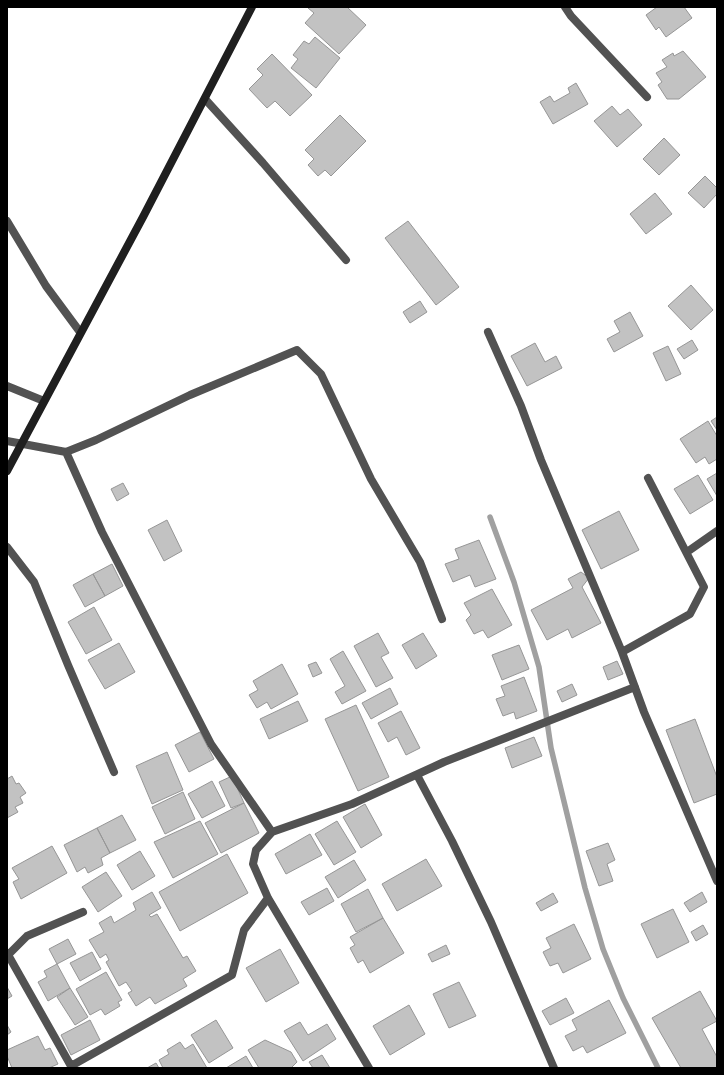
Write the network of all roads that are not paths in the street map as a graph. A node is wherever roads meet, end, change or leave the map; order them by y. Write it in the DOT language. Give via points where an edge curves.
graph roads {
  1 [pos="252,7"];
  2 [pos="565,7"];
  3 [pos="647,97"];
  4 [pos="205,99"];
  5 [pos="7,221"];
  6 [pos="346,260"];
  7 [pos="80,332"];
  8 [pos="488,332"];
  9 [pos="7,386"];
  10 [pos="44,401"];
  11 [pos="7,441"];
  12 [pos="22,444"];
  13 [pos="66,452"];
  14 [pos="7,471"];
  15 [pos="648,478"];
  16 [pos="717,531"];
  17 [pos="7,547"];
  18 [pos="688,552"];
  19 [pos="442,619"];
  20 [pos="622,652"];
  21 [pos="635,687"];
  22 [pos="114,772"];
  23 [pos="418,775"];
  24 [pos="272,832"];
  25 [pos="717,881"];
  26 [pos="268,898"];
  27 [pos="83,912"];
  28 [pos="7,954"];
  29 [pos="70,1067"];
  30 [pos="369,1068"];
  31 [pos="554,1068"];
  1 -- 4 [label="main road"];
  2 -- 3 [label="street"];
  4 -- 6 [label="street" via="263,162"];
  4 -- 7 [label="main road"];
  5 -- 7 [label="street" via="46,286"];
  7 -- 10 [label="main road"];
  8 -- 20 [label="street"];
  9 -- 10 [label="street"];
  10 -- 12 [label="main road"];
  11 -- 12 [label="street"];
  12 -- 13 [label="street"];
  12 -- 14 [label="main road"];
  13 -- 19 [label="street" via="190,395 297,350 320,374 371,479 420,562"];
  13 -- 24 [label="street" via="102,532 211,744"];
  15 -- 18 [label="street"];
  16 -- 18 [label="street"];
  17 -- 22 [label="street" via="34,582"];
  18 -- 20 [label="street" via="704,587 690,614"];
  20 -- 21 [label="street"];
  21 -- 23 [label="street" via="444,762"];
  21 -- 25 [label="street"];
  23 -- 24 [label="street" via="352,804"];
  23 -- 31 [label="street" via="492,922"];
  24 -- 26 [label="street" via="256,850 253,864"];
  26 -- 29 [label="street" via="244,930 232,975"];
  26 -- 30 [label="street"];
  27 -- 28 [label="street" via="28,936"];
  28 -- 29 [label="street"];
}
